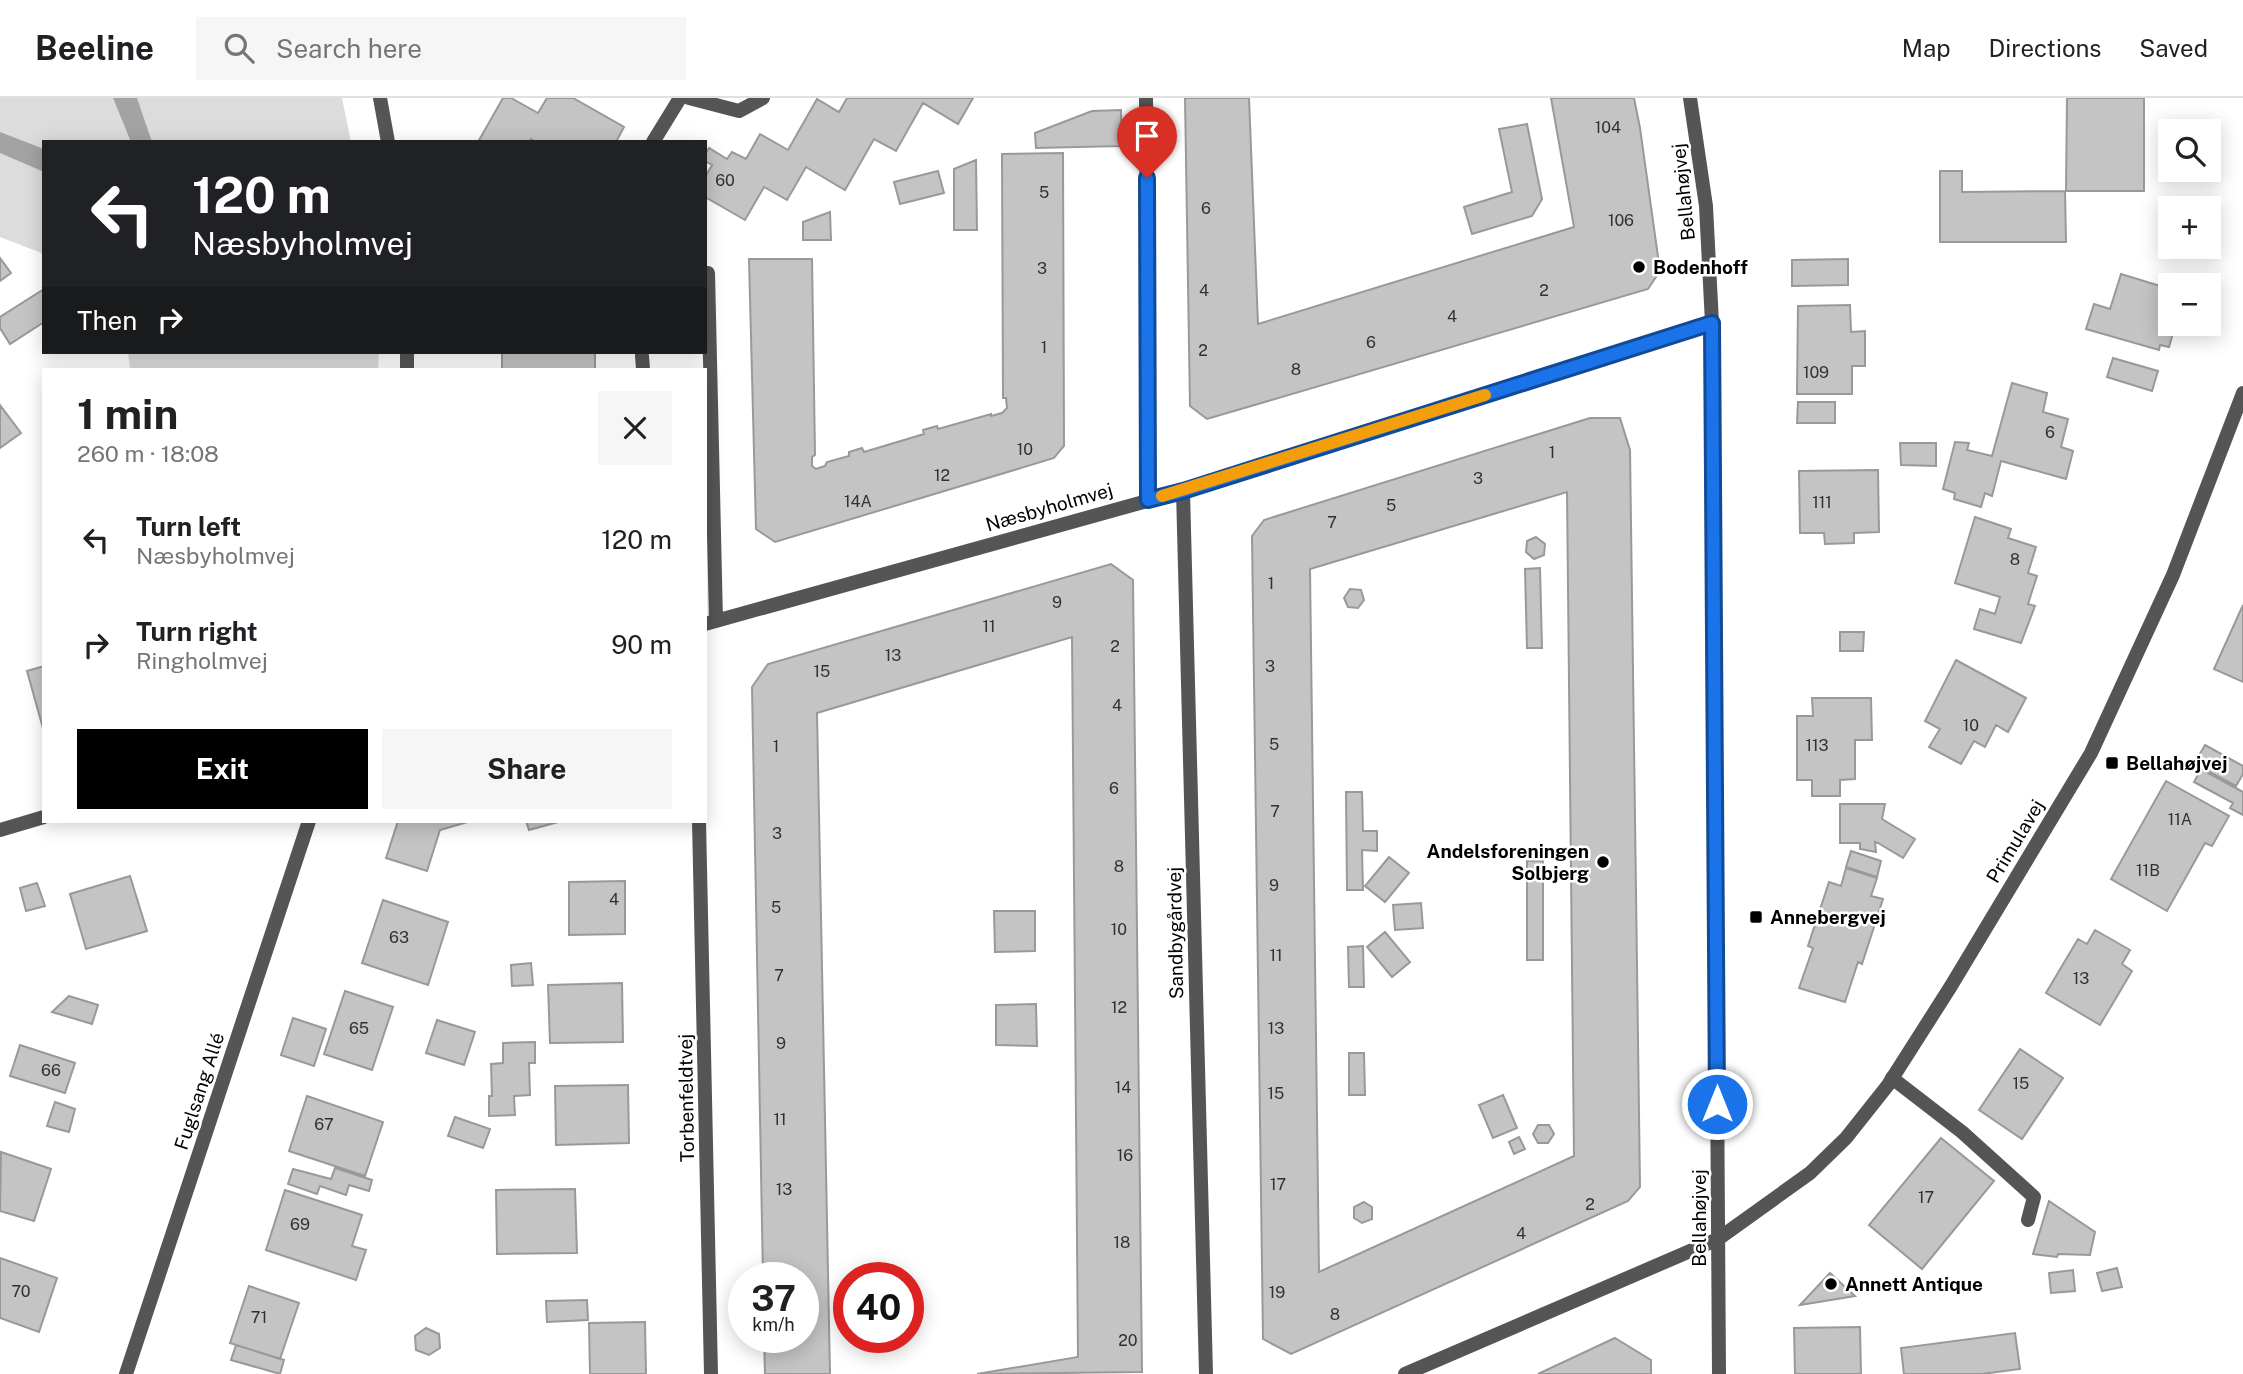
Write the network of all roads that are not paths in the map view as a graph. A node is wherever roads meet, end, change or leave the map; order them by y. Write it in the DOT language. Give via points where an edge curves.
graph roads {
  1 [pos="380,98"];
  2 [pos="680,98"];
  3 [pos="689,98"];
  4 [pos="763,98"];
  5 [pos="1146,98"];
  6 [pos="1690,98"];
  7 [pos="387,140"];
  8 [pos="654,140"];
  9 [pos="708,273"];
  10 [pos="1712,323"];
  11 [pos="2243,393"];
  12 [pos="1183,491"];
  13 [pos="1148,500"];
  14 [pos="710,623"];
  15 [pos="42,818"];
  16 [pos="308,823"];
  17 [pos="699,823"];
  18 [pos="0,830"];
  19 [pos="1892,1078"];
  20 [pos="2028,1220"];
  21 [pos="1718,1239"];
  22 [pos="126,1374"];
  23 [pos="710,1374"];
  24 [pos="1206,1374"];
  25 [pos="1405,1374"];
  26 [pos="1719,1374"];
  1 -- 7 [label="street"];
  2 -- 8 [label="street"];
  3 -- 4 [label="street" via="739,111"];
  5 -- 13 [label="street"];
  6 -- 10 [label="street, Bellahøjvej" via="1706,206"];
  9 -- 14 [label="street, Næsbyholmvej"];
  10 -- 12 [label="street, Næsbyholmvej"];
  10 -- 21 [label="street, Bellahøjvej"];
  11 -- 19 [label="street, Primulavej" via="2173,575 2091,753"];
  12 -- 13 [label="street, Næsbyholmvej"];
  12 -- 24 [label="street, Sandbygårdvej"];
  13 -- 14 [label="street, Næsbyholmvej"];
  15 -- 18 [label="street"];
  16 -- 22 [label="street, Fuglsang Allé"];
  17 -- 23 [label="street, Torbenfeldtvej"];
  19 -- 20 [label="street" via="1962,1132 2034,1197"];
  19 -- 21 [label="street, Primulavej" via="1846,1138 1810,1173"];
  21 -- 25 [label="street"];
  21 -- 26 [label="street, Bellahøjvej"];
}
